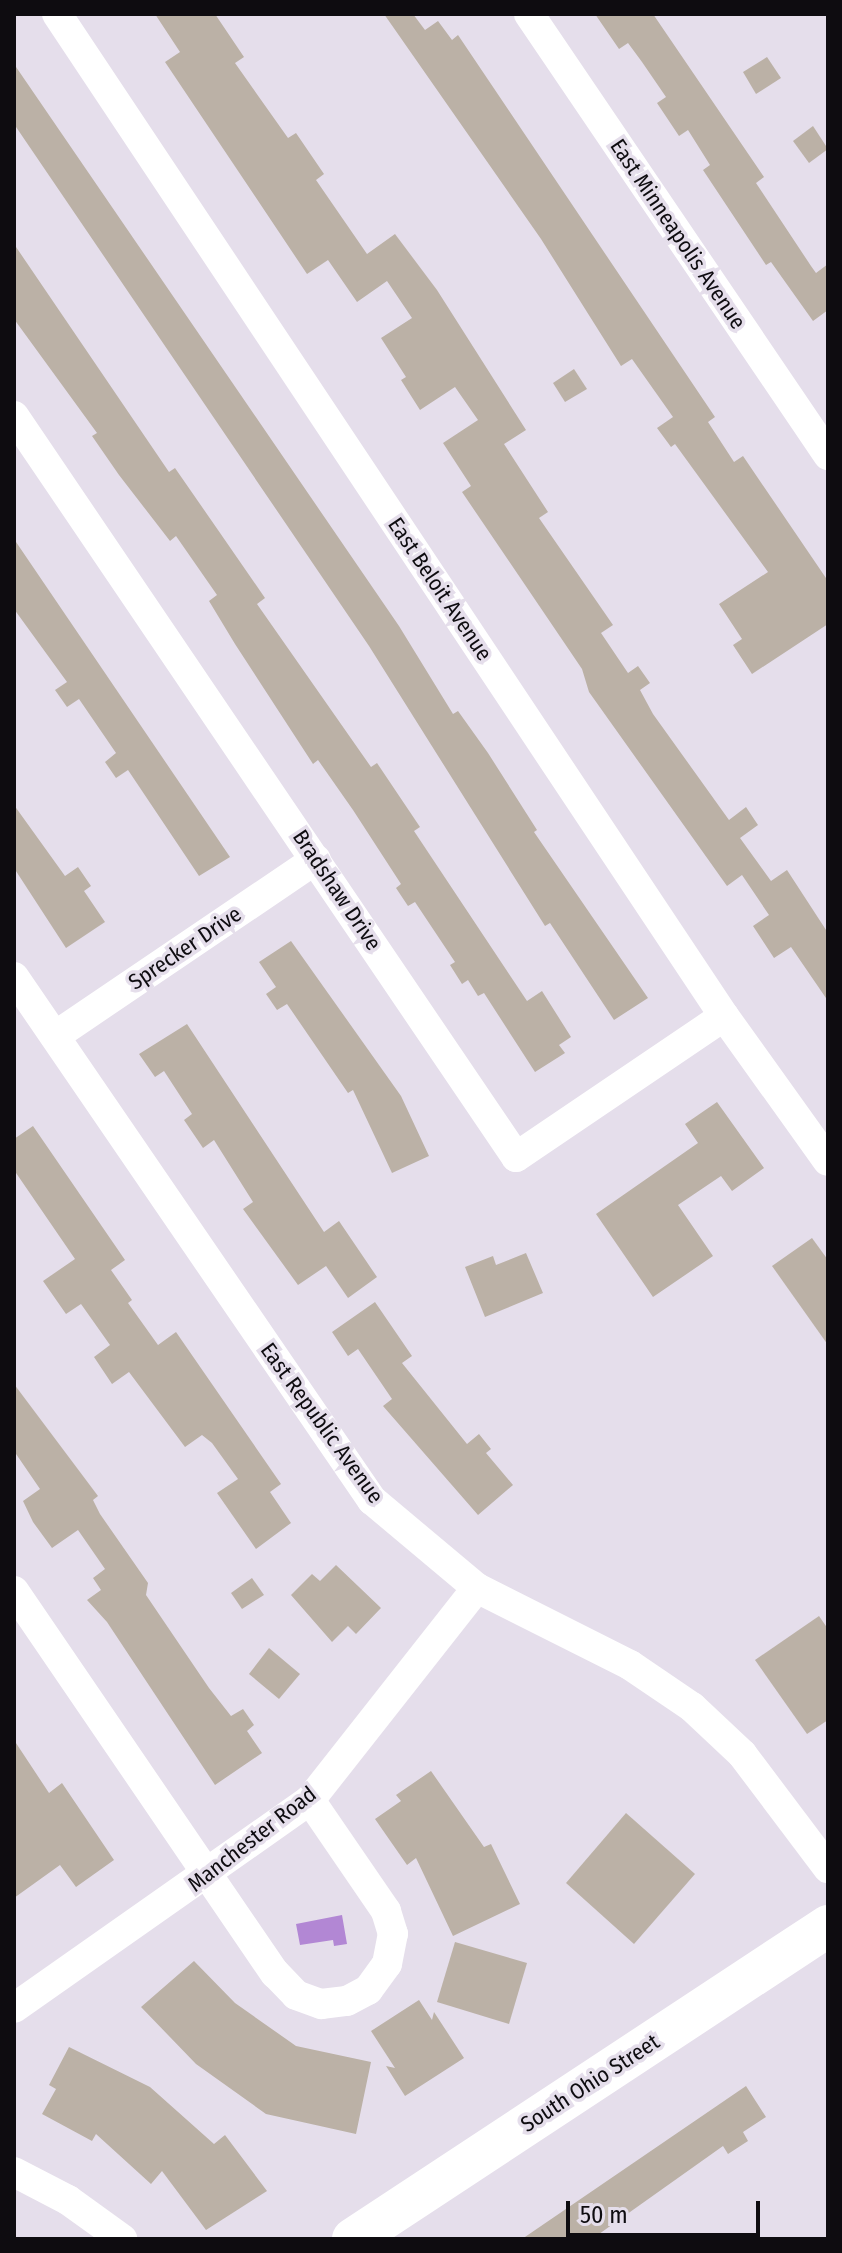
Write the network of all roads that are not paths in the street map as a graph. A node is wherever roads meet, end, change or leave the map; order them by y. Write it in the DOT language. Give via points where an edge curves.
graph roads {
  1 [pos="57,14"];
  2 [pos="529,14"];
  3 [pos="14,416"];
  4 [pos="828,455"];
  5 [pos="316,859"];
  6 [pos="14,977"];
  7 [pos="724,1016"];
  8 [pos="55,1036"];
  9 [pos="828,1161"];
  10 [pos="477,1588"];
  11 [pos="14,1591"];
  12 [pos="310,1800"];
  13 [pos="828,1868"];
  14 [pos="207,1876"];
  15 [pos="828,1926"];
  16 [pos="14,2008"];
  17 [pos="14,2172"];
  18 [pos="122,2239"];
  19 [pos="353,2239"];
  1 -- 7 [label="street, East Beloit Avenue"];
  2 -- 4 [label="street, East Minneapolis Avenue"];
  3 -- 5 [label="street, Bradshaw Drive"];
  5 -- 7 [label="street, Bradshaw Drive" via="516,1157"];
  5 -- 8 [label="street, Sprecker Drive"];
  6 -- 8 [label="street, East Republic Avenue"];
  7 -- 9 [label="street, East Beloit Avenue"];
  8 -- 10 [label="street, East Republic Avenue" via="372,1500"];
  10 -- 12 [label="street, Manchester Road"];
  10 -- 13 [label="street, East Republic Avenue" via="630,1665 692,1707 742,1754"];
  11 -- 14 [label="street"];
  12 -- 14 [label="street, Manchester Road"];
  12 -- 14 [label="street" via="386,1911 393,1934 387,1964 368,1990 347,2001 321,2004 296,1995"];
  14 -- 16 [label="street, Manchester Road"];
  15 -- 19 [label="main road, South Ohio Street"];
  17 -- 18 [label="street" via="68,2200"];
}
